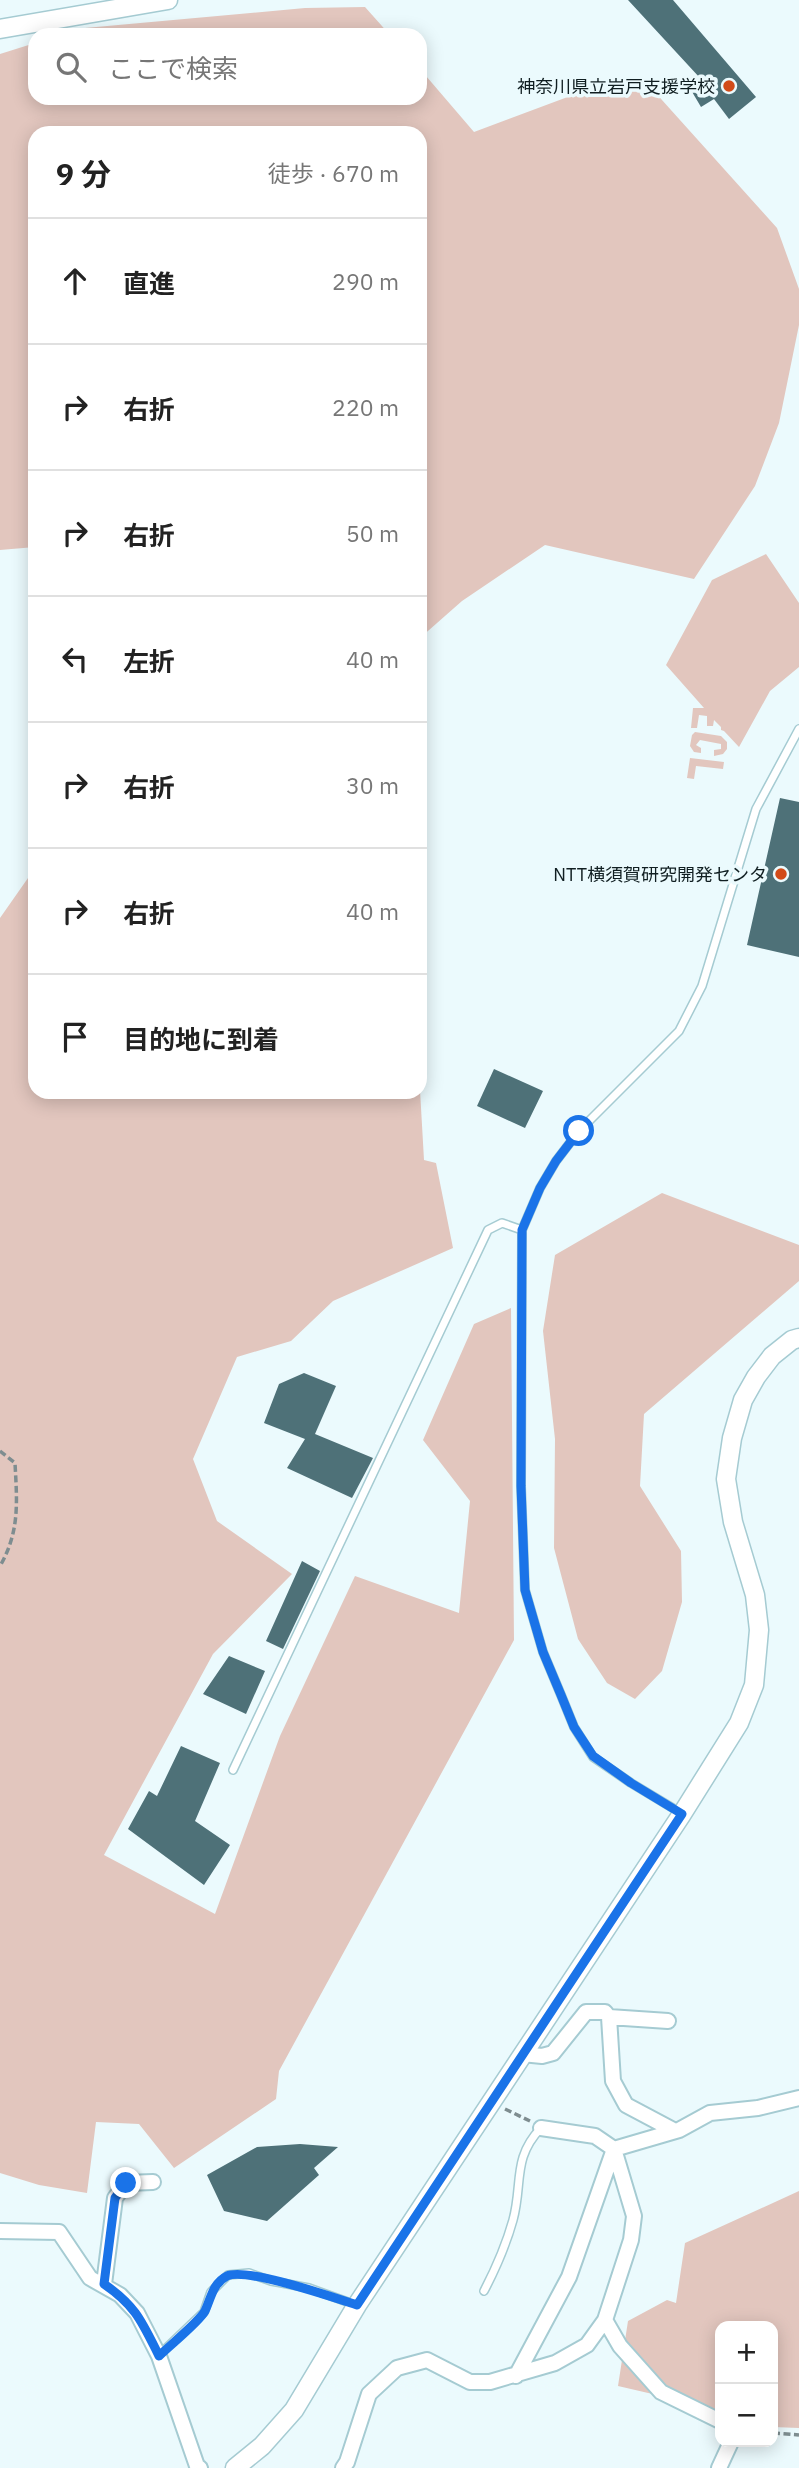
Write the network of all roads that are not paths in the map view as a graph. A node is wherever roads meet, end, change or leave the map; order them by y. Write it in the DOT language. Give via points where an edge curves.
graph roads {
  1 [pos="168,0"];
  2 [pos="0,29"];
  3 [pos="799,729"];
  4 [pos="522,1230"];
  5 [pos="799,1338"];
  6 [pos="233,1770"];
  7 [pos="682,1814"];
  8 [pos="610,2017"];
  9 [pos="668,2021"];
  10 [pos="522,2054"];
  11 [pos="799,2098"];
  12 [pos="541,2128"];
  13 [pos="675,2132"];
  14 [pos="614,2149"];
  15 [pos="153,2182"];
  16 [pos="0,2231"];
  17 [pos="104,2284"];
  18 [pos="484,2291"];
  19 [pos="357,2305"];
  20 [pos="605,2320"];
  21 [pos="159,2356"];
  22 [pos="516,2376"];
  23 [pos="715,2419"];
  24 [pos="729,2447"];
  25 [pos="196,2467"];
  26 [pos="235,2468"];
  27 [pos="343,2468"];
  28 [pos="719,2468"];
  1 -- 2 [label="street"];
  3 -- 4 [label="lane" via="756,809 702,986 678,1031 571,1141 540,1188"];
  4 -- 6 [label="lane" via="502,1223 488,1230"];
  4 -- 7 [label="lane" via="520,1473 525,1590 543,1652 574,1727 593,1756"];
  5 -- 7 [label="street" via="772,1356 756,1377 743,1400 732,1438 726,1479 760,1630 754,1685 739,1723"];
  7 -- 10 [label="street"];
  8 -- 9 [label="street"];
  8 -- 10 [label="street" via="605,2012 586,2012 552,2053"];
  8 -- 13 [label="street" via="612,2081 626,2105"];
  10 -- 19 [label="street"];
  11 -- 13 [label="street" via="710,2113"];
  12 -- 14 [label="street" via="595,2136"];
  12 -- 18 [label="lane" via="528,2141 520,2164 514,2217 503,2254"];
  13 -- 14 [label="street"];
  14 -- 20 [label="street" via="634,2216 631,2241"];
  14 -- 22 [label="street" via="569,2277"];
  15 -- 17 [label="street" via="126,2183 115,2198"];
  16 -- 17 [label="street" via="59,2232 90,2278"];
  17 -- 21 [label="street" via="138,2313"];
  19 -- 21 [label="lane" via="249,2273 228,2275 211,2292 204,2312"];
  19 -- 26 [label="street" via="294,2410"];
  20 -- 22 [label="street" via="587,2345 555,2363"];
  20 -- 23 [label="street" via="620,2346 661,2392"];
  21 -- 25 [label="street"];
  22 -- 27 [label="street" via="470,2382 427,2360 397,2368 369,2394"];
  24 -- 28 [label="street"];
}
